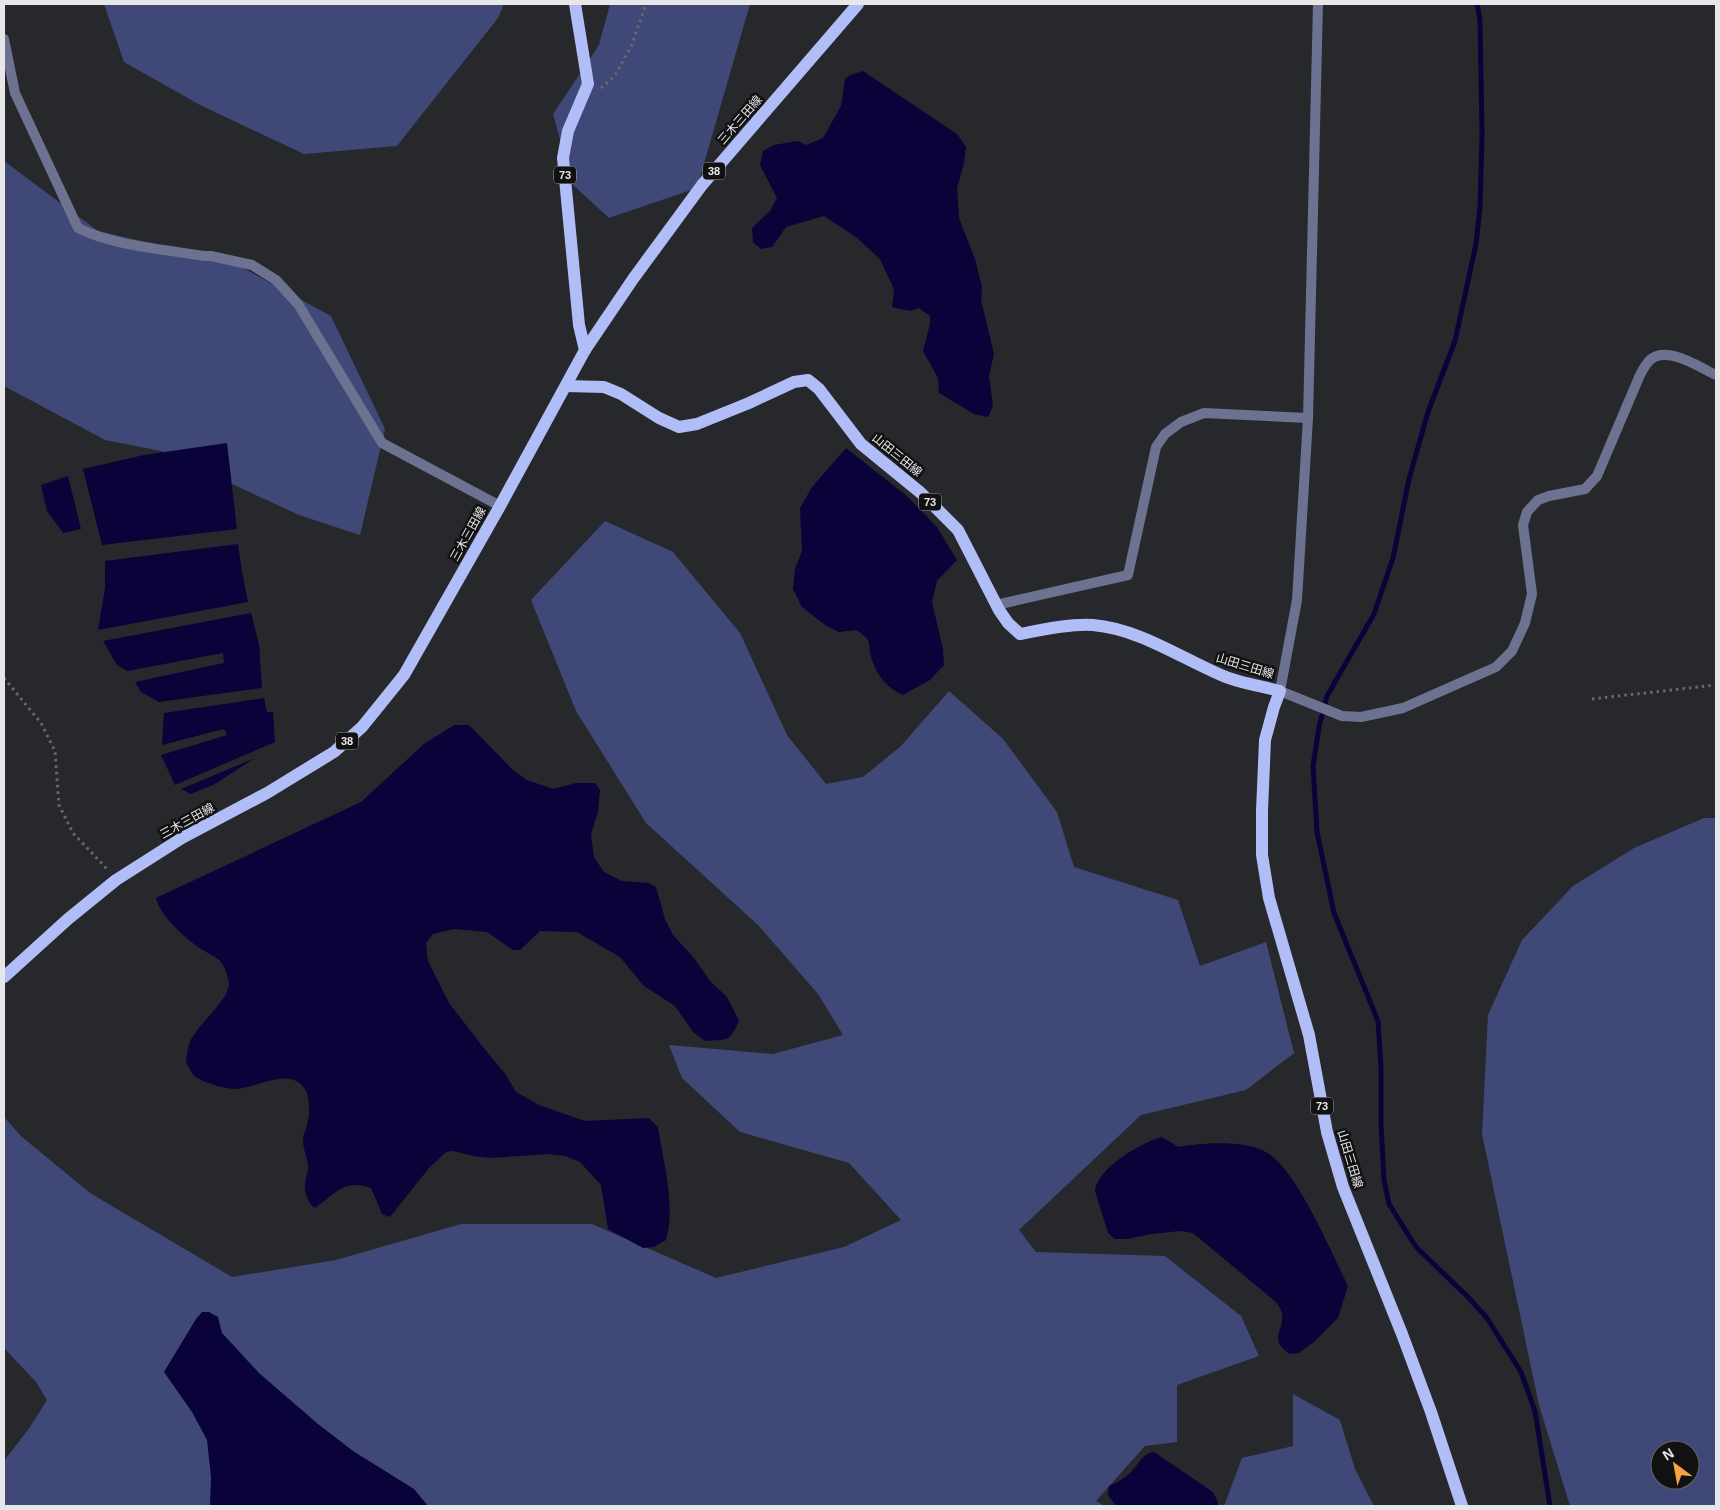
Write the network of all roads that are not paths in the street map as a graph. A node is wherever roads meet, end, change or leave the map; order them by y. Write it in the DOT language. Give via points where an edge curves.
graph roads {
  1 [pos="575,4"];
  2 [pos="858,4"];
  3 [pos="1318,4"];
  4 [pos="4,39"];
  5 [pos="585,350"];
  6 [pos="1716,375"];
  7 [pos="566,386"];
  8 [pos="1308,418"];
  9 [pos="500,506"];
  10 [pos="996,605"];
  11 [pos="1280,691"];
  12 [pos="4,977"];
  13 [pos="1462,1506"];
  1 -- 5 [label="main road, 73" via="588,84 568,131 563,158 579,325"];
  2 -- 5 [label="main road, 三木三田線 / 38" via="702,185"];
  3 -- 8 [label="street"];
  4 -- 9 [label="street" via="15,94 78,228 120,242 252,265 276,280 298,304 382,443"];
  5 -- 7 [label="main road, 三木三田線 / 38"];
  6 -- 11 [label="street" via="1678,357 1663,354 1649,360 1597,476 1585,489 1538,500 1527,512 1523,525 1532,594 1525,623 1512,651 1496,667 1403,708 1361,717 1342,716"];
  7 -- 9 [label="main road, 三木三田線 / 38"];
  7 -- 10 [label="main road, 山田三田線 / 73" via="604,387 679,427 697,424 794,382 808,380 824,395 861,444 921,493 958,530"];
  8 -- 10 [label="street" via="1204,413 1181,422 1165,434 1156,447 1128,575"];
  8 -- 11 [label="street" via="1297,600"];
  9 -- 12 [label="main road, 三木三田線 / 38" via="404,675 362,727 334,752 267,793 182,838 116,880"];
  10 -- 11 [label="main road, 山田三田線 / 73" via="1020,634 1091,625 1117,629 1141,636 1224,676"];
  11 -- 13 [label="main road, 山田三田線 / 73" via="1265,740 1262,854 1269,898 1309,1034 1327,1132 1343,1187 1402,1334"];
}
